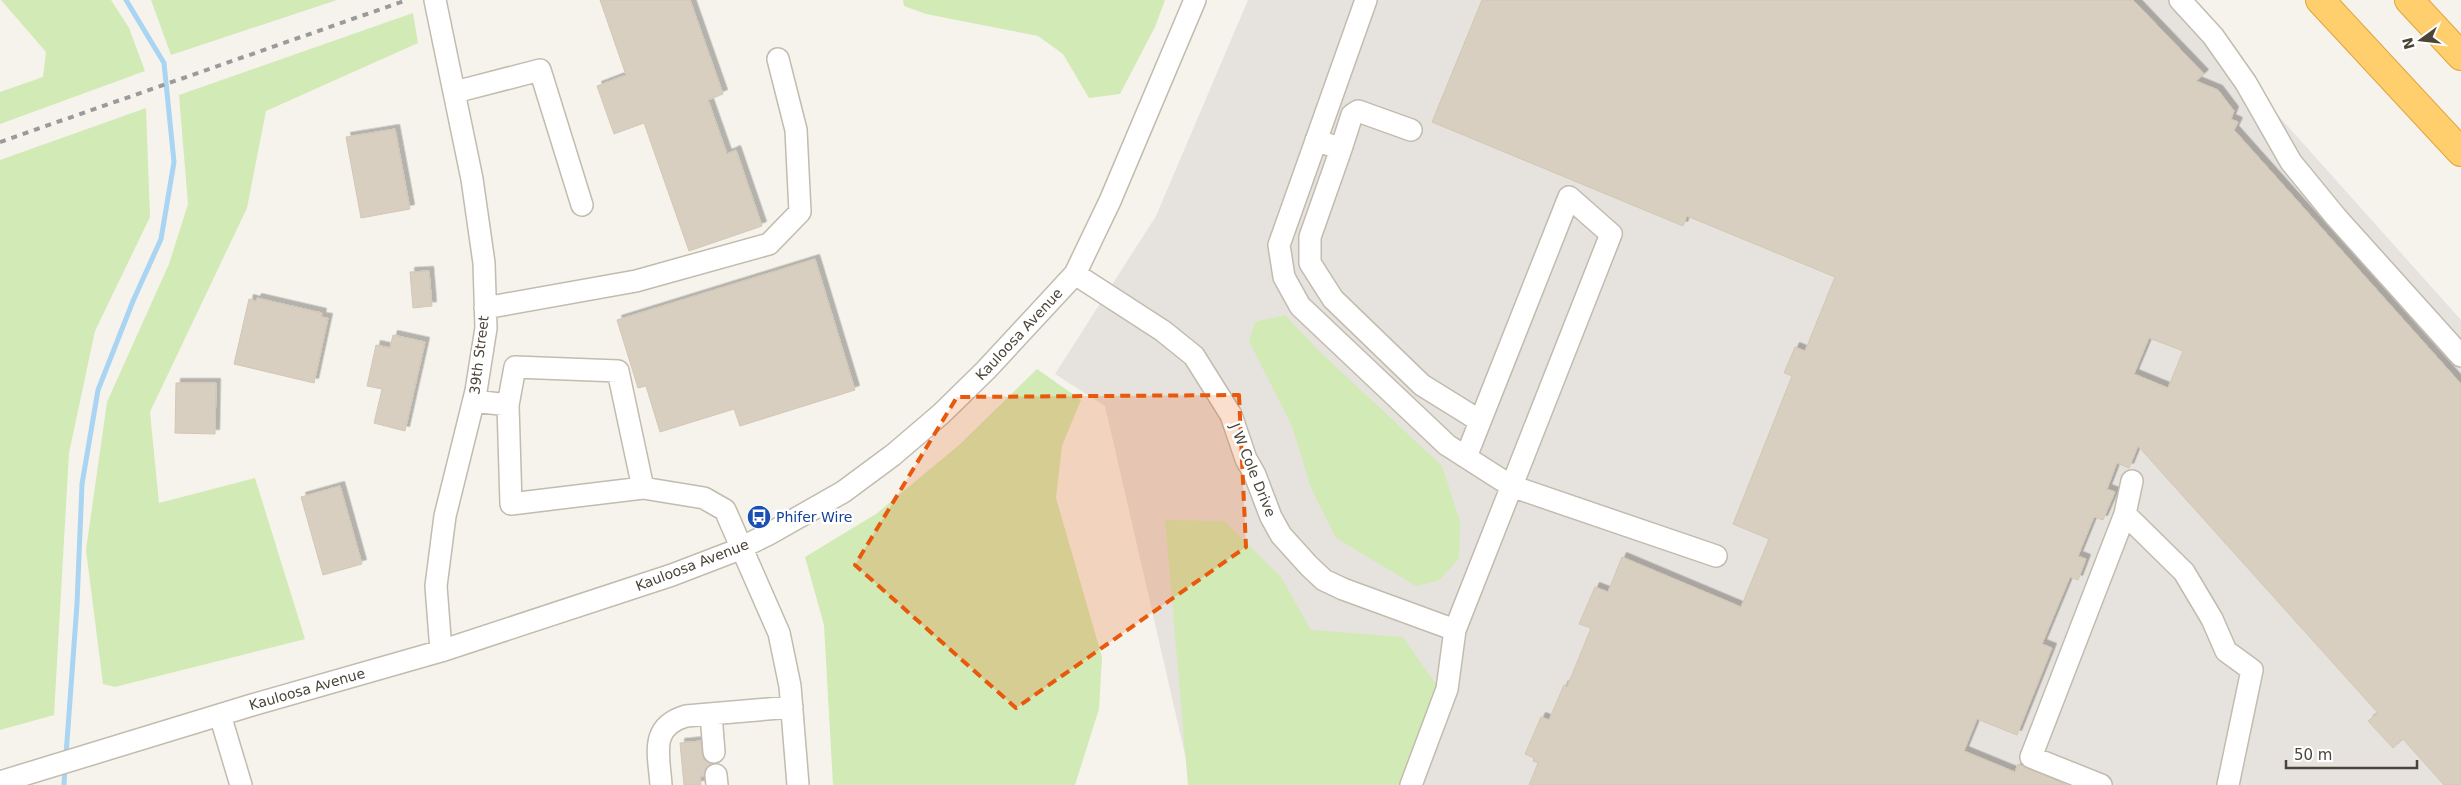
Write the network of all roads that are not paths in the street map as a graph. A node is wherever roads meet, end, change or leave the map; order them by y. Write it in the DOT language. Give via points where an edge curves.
graph roads {
  1 [pos="435,0"];
  2 [pos="1195,0"];
  3 [pos="1366,0"];
  4 [pos="2180,0"];
  5 [pos="2320,0"];
  6 [pos="2409,0"];
  7 [pos="2461,56"];
  8 [pos="778,59"];
  9 [pos="455,92"];
  10 [pos="1412,130"];
  11 [pos="1316,140"];
  12 [pos="1341,149"];
  13 [pos="2461,152"];
  14 [pos="582,205"];
  15 [pos="1075,274"];
  16 [pos="485,308"];
  17 [pos="2461,356"];
  18 [pos="474,401"];
  19 [pos="508,405"];
  20 [pos="1480,421"];
  21 [pos="1466,457"];
  22 [pos="2132,481"];
  23 [pos="1512,486"];
  24 [pos="642,488"];
  25 [pos="2125,514"];
  26 [pos="742,547"];
  27 [pos="1716,556"];
  28 [pos="1455,630"];
  29 [pos="441,651"];
  30 [pos="792,708"];
  31 [pos="711,714"];
  32 [pos="220,715"];
  33 [pos="714,752"];
  34 [pos="0,782"];
  35 [pos="241,785"];
  36 [pos="661,785"];
  37 [pos="798,785"];
  38 [pos="1411,785"];
  39 [pos="2101,785"];
  40 [pos="2228,785"];
  1 -- 9 [label="street, 39th Street"];
  2 -- 15 [label="street, Kauloosa Avenue" via="1110,201"];
  3 -- 11 [label="street"];
  4 -- 17 [label="street" via="2214,36 2291,162"];
  5 -- 13 [label="highway"];
  6 -- 7 [label="highway"];
  8 -- 16 [label="street" via="796,130 800,212 770,244 636,281"];
  9 -- 14 [label="street" via="540,70"];
  9 -- 16 [label="street, 39th Street" via="484,263"];
  10 -- 12 [label="street" via="1358,111 1352,115"];
  11 -- 12 [label="street"];
  11 -- 21 [label="street" via="1279,245 1284,277 1300,306 1447,445"];
  12 -- 20 [label="street" via="1310,238 1310,263 1332,299 1422,385"];
  15 -- 26 [label="street, Kauloosa Avenue" via="986,370 894,455 835,496"];
  15 -- 28 [label="street, J W Cole Drive" via="1163,330 1194,356 1231,415 1274,523 1308,566 1324,580 1343,589"];
  16 -- 18 [label="street, 39th Street" via="486,328"];
  18 -- 19 [label="street"];
  18 -- 29 [label="street, 39th Street" via="445,516 437,577"];
  19 -- 24 [label="street" via="511,504"];
  19 -- 24 [label="street" via="515,367 618,371"];
  20 -- 21 [label="street"];
  20 -- 23 [label="street" via="1569,197 1611,234"];
  21 -- 23 [label="street"];
  22 -- 25 [label="street"];
  23 -- 27 [label="street"];
  23 -- 28 [label="street"];
  24 -- 26 [label="street" via="704,498 725,510"];
  25 -- 39 [label="street" via="2031,757"];
  25 -- 40 [label="street" via="2184,572 2212,619 2226,651 2252,670"];
  26 -- 29 [label="street, Kauloosa Avenue" via="672,575"];
  26 -- 30 [label="street" via="779,633"];
  28 -- 38 [label="street" via="1448,689"];
  29 -- 32 [label="street, Kauloosa Avenue"];
  30 -- 31 [label="street"];
  30 -- 37 [label="street"];
  31 -- 33 [label="street"];
  31 -- 36 [label="street" via="673,720 662,730 658,742"];
  32 -- 34 [label="street, Kauloosa Avenue"];
  32 -- 35 [label="street"];
}
